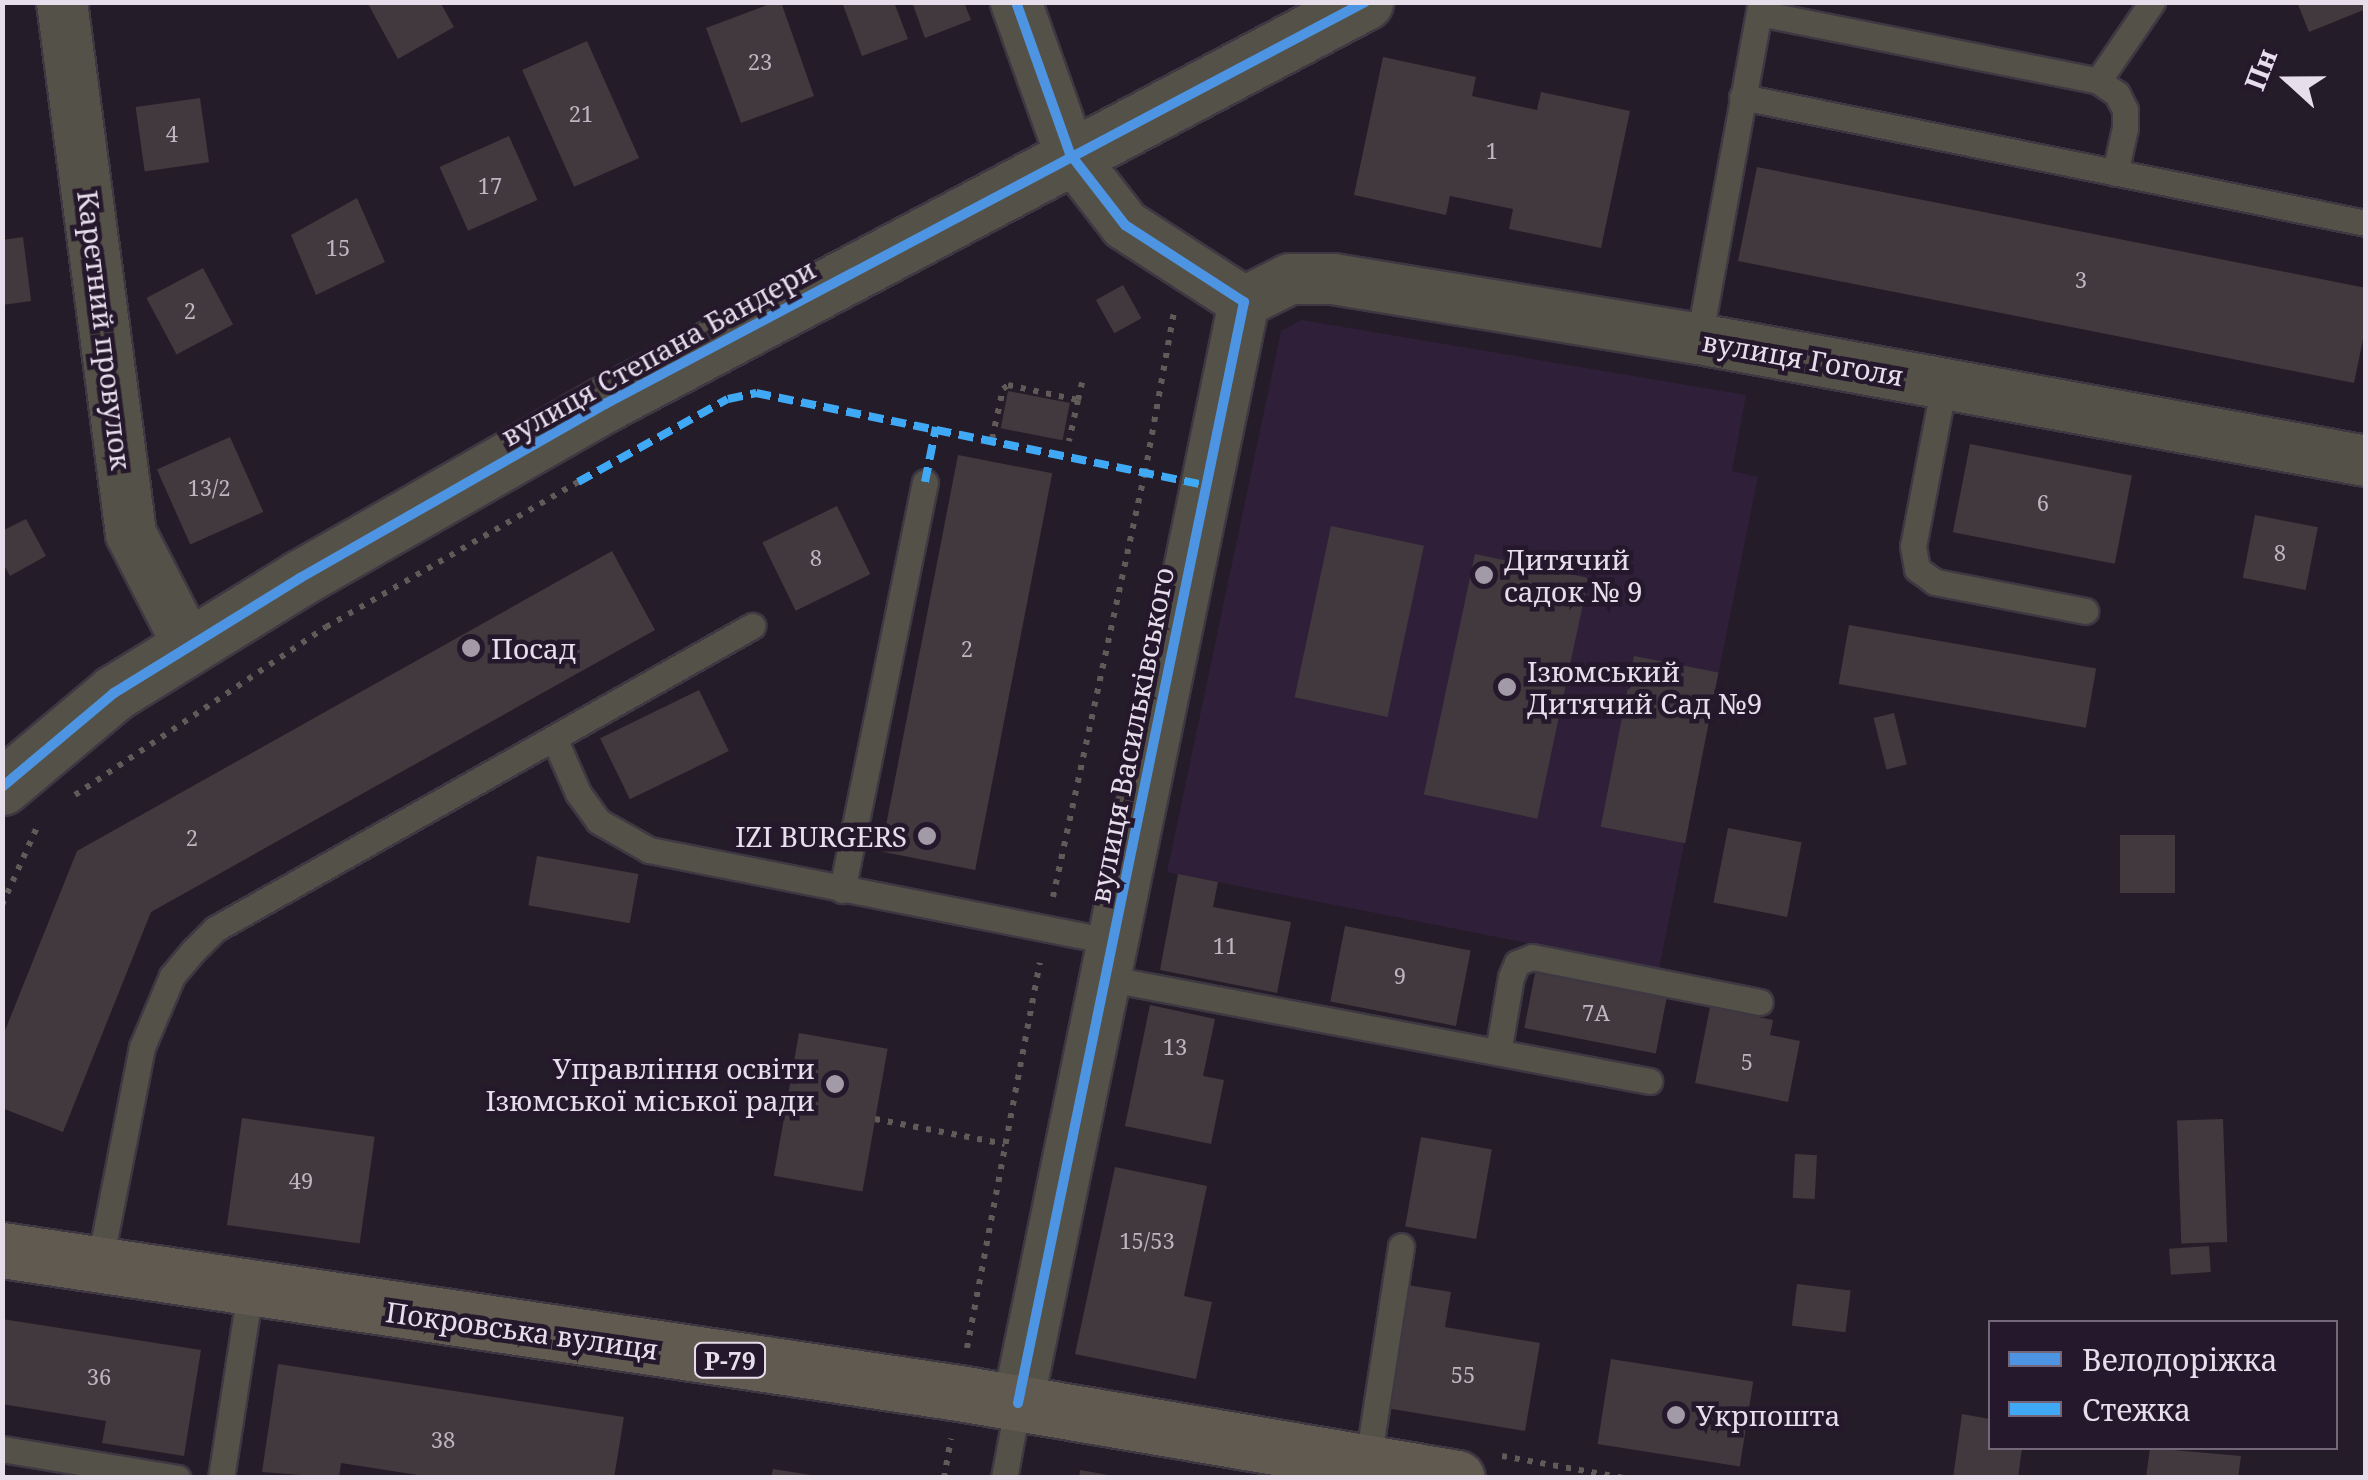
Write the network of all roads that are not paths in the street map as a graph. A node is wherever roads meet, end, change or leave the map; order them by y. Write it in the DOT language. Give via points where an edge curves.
graph roads {
  1 [pos="62,2"];
  2 [pos="1016,2"];
  3 [pos="1365,2"];
  4 [pos="2152,2"];
  5 [pos="1760,8"];
  6 [pos="2098,81"];
  7 [pos="1742,97"];
  8 [pos="1070,154"];
  9 [pos="2115,172"];
  10 [pos="2366,223"];
  11 [pos="1244,302"];
  12 [pos="1699,339"];
  13 [pos="1944,384"];
  14 [pos="2366,461"];
  15 [pos="924,482"];
  16 [pos="2086,611"];
  17 [pos="752,626"];
  18 [pos="188,644"];
  19 [pos="554,738"];
  20 [pos="25,801"];
  21 [pos="842,890"];
  22 [pos="1108,960"];
  23 [pos="1760,1002"];
  24 [pos="1498,1052"];
  25 [pos="1650,1081"];
  26 [pos="1401,1246"];
  27 [pos="2,1250"];
  28 [pos="99,1266"];
  29 [pos="250,1290"];
  30 [pos="1018,1403"];
  31 [pos="1372,1434"];
  32 [pos="2,1449"];
  33 [pos="1444,1476"];
  34 [pos="178,1478"];
  35 [pos="220,1478"];
  36 [pos="1004,1478"];
  1 -- 18 [label="street, Каретний провулок" via="131,534"];
  2 -- 8 [label="street"];
  3 -- 8 [label="street, вулиця Степана Бандери"];
  4 -- 6 [label="lane"];
  5 -- 6 [label="lane"];
  5 -- 7 [label="lane"];
  6 -- 9 [label="lane" via="2117,94 2124,110"];
  7 -- 9 [label="lane"];
  7 -- 12 [label="lane"];
  8 -- 11 [label="street" via="1125,225"];
  8 -- 18 [label="street, вулиця Степана Бандери" via="604,404"];
  9 -- 10 [label="lane"];
  11 -- 12 [label="street, вулиця Гоголя" via="1290,280 1333,280"];
  11 -- 22 [label="street, вулиця Васильківського"];
  12 -- 13 [label="street, вулиця Гоголя"];
  13 -- 14 [label="street, вулиця Гоголя"];
  13 -- 16 [label="lane" via="1913,546 1917,569 1936,582"];
  15 -- 21 [label="lane"];
  17 -- 19 [label="lane"];
  18 -- 20 [label="street, вулиця Степана Бандери" via="114,693"];
  19 -- 21 [label="lane" via="598,821 649,850"];
  19 -- 28 [label="lane" via="216,928 193,951 172,976 142,1047"];
  21 -- 22 [label="lane"];
  22 -- 24 [label="lane"];
  22 -- 30 [label="street, вулиця Васильківського"];
  23 -- 24 [label="lane" via="1532,957 1517,963 1511,976"];
  24 -- 25 [label="lane"];
  26 -- 31 [label="lane"];
  27 -- 28 [label="main road, Покровська вулиця / Р-79"];
  28 -- 29 [label="main road, Покровська вулиця / Р-79"];
  29 -- 30 [label="main road, Покровська вулиця / Р-79"];
  29 -- 35 [label="lane"];
  30 -- 33 [label="main road, Покровська вулиця / Р-79"];
  30 -- 36 [label="lane"];
  32 -- 34 [label="lane"];
}
